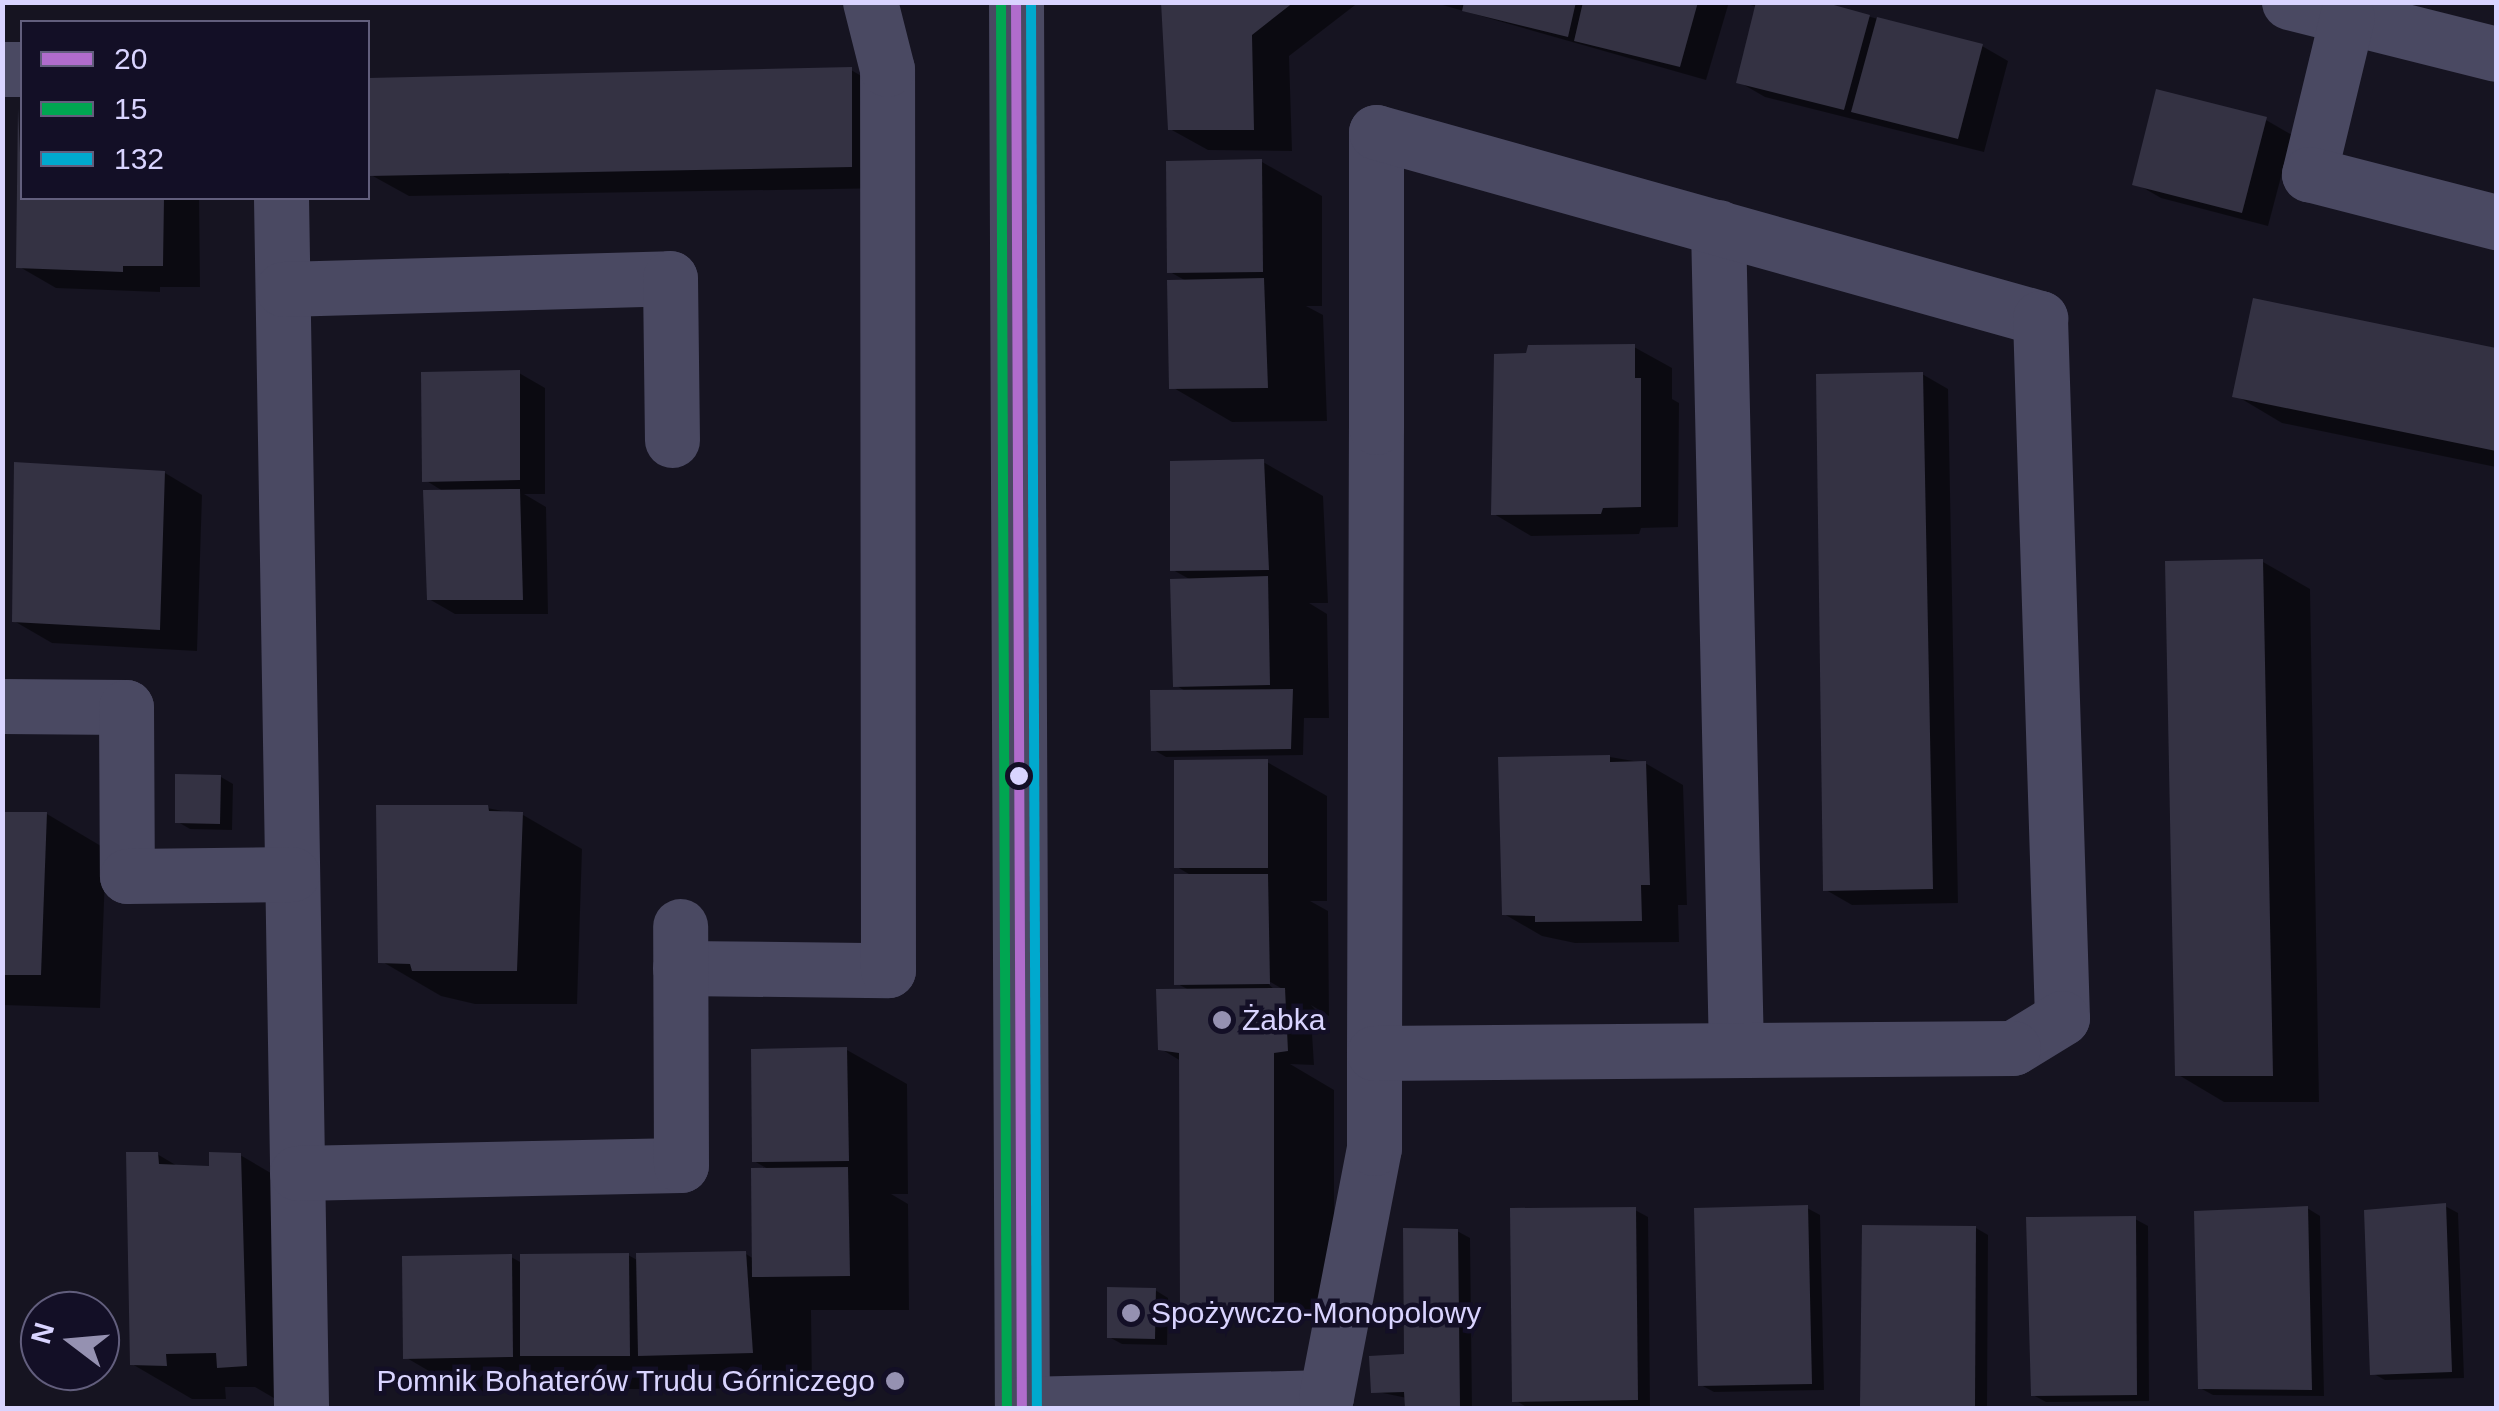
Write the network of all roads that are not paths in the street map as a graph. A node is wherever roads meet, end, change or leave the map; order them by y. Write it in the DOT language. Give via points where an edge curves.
graph roads {
  1 [pos="870,2"];
  2 [pos="1016,2"];
  3 [pos="2289,2"];
  4 [pos="2347,17"];
  5 [pos="2496,54"];
  6 [pos="281,200"];
  7 [pos="2496,222"];
  8 [pos="1718,227"];
  9 [pos="283,290"];
  10 [pos="672,440"];
  11 [pos="2,706"];
  12 [pos="292,874"];
  13 [pos="1736,1050"];
  14 [pos="1374,1053"];
  15 [pos="297,1172"];
  16 [pos="1022,1406"];
  17 [pos="301,1408"];
  1 -- 15 [label="street" via="887,69 888,970 680,947 682,1165"];
  2 -- 16 [label="street"];
  3 -- 4 [label="street"];
  4 -- 5 [label="street"];
  4 -- 7 [label="street" via="2310,174"];
  6 -- 9 [label="street"];
  8 -- 13 [label="street"];
  8 -- 13 [label="street" via="2040,318 2062,1018 2014,1048"];
  8 -- 14 [label="street" via="1376,132"];
  9 -- 10 [label="street" via="670,278"];
  9 -- 12 [label="street"];
  11 -- 12 [label="street" via="126,707 127,876"];
  12 -- 15 [label="street"];
  13 -- 14 [label="street"];
  14 -- 16 [label="street" via="1374,1148 1326,1397"];
  15 -- 17 [label="street"];
}
